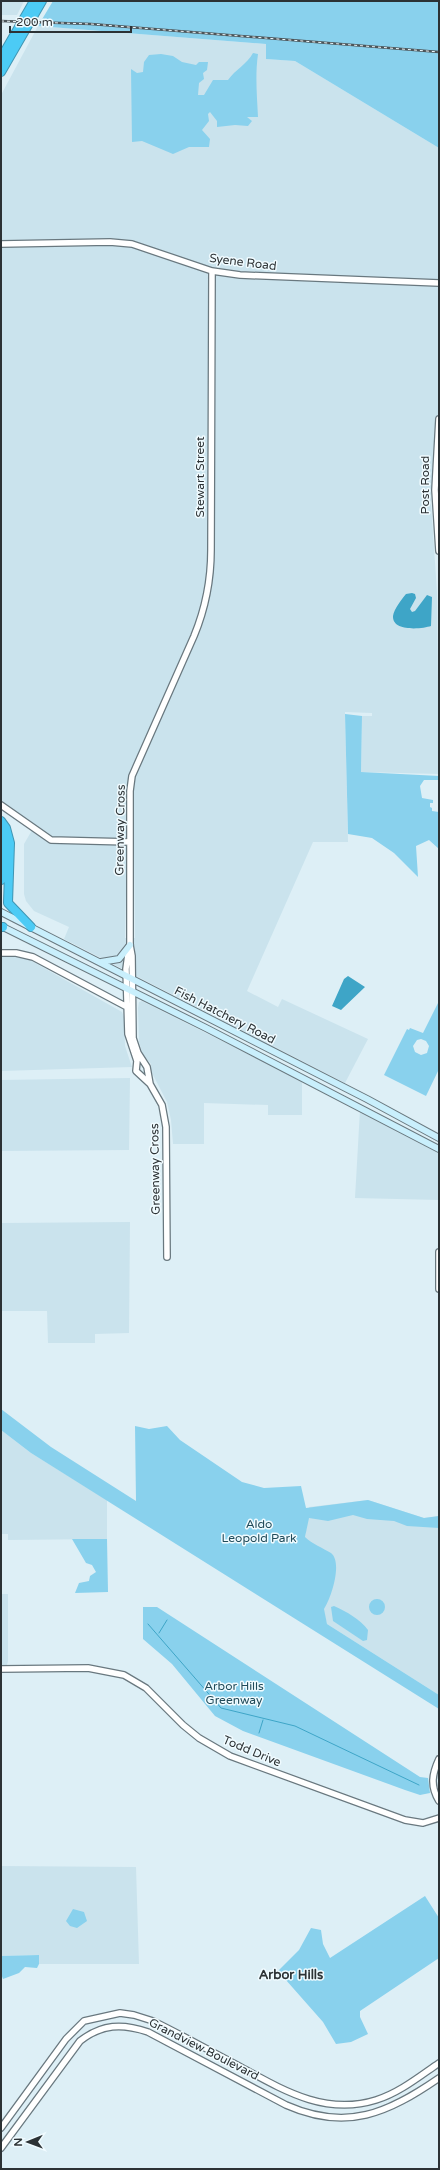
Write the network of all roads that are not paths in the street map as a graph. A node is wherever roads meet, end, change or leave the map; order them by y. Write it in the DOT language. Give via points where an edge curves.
graph roads {
  1 [pos="34,1"];
  2 [pos="42,1"];
  3 [pos="1,56"];
  4 [pos="1,72"];
  5 [pos="1,244"];
  6 [pos="212,271"];
  7 [pos="439,283"];
  8 [pos="439,419"];
  9 [pos="439,551"];
  10 [pos="176,677"];
  11 [pos="1,805"];
  12 [pos="1,821"];
  13 [pos="1,833"];
  14 [pos="130,842"];
  15 [pos="1,880"];
  16 [pos="7,893"];
  17 [pos="1,906"];
  18 [pos="1,912"];
  19 [pos="2,927"];
  20 [pos="31,927"];
  21 [pos="130,945"];
  22 [pos="1,953"];
  23 [pos="95,960"];
  24 [pos="126,977"];
  25 [pos="133,980"];
  26 [pos="130,991"];
  27 [pos="127,1007"];
  28 [pos="222,1025"];
  29 [pos="206,1028"];
  30 [pos="238,1034"];
  31 [pos="223,1037"];
  32 [pos="144,1063"];
  33 [pos="137,1064"];
  34 [pos="147,1068"];
  35 [pos="140,1074"];
  36 [pos="150,1084"];
  37 [pos="384,1108"];
  38 [pos="368,1111"];
  39 [pos="439,1138"];
  40 [pos="439,1149"];
  41 [pos="439,1252"];
  42 [pos="167,1257"];
  43 [pos="439,1289"];
  44 [pos="1,1669"];
  45 [pos="439,1759"];
  46 [pos="439,1801"];
  47 [pos="439,1818"];
  48 [pos="439,2063"];
  49 [pos="439,2078"];
  50 [pos="1,2128"];
  51 [pos="1,2148"];
  1 -- 3 [label="highway"];
  2 -- 4 [label="highway"];
  5 -- 6 [label="street, Syene Road" via="132,244"];
  6 -- 7 [label="street, Syene Road" via="277,277"];
  6 -- 10 [label="street, Stewart Street" via="211,574 204,614"];
  8 -- 9 [label="street, Post Road" via="434,490"];
  10 -- 14 [label="street, Greenway Cross" via="132,776"];
  11 -- 14 [label="street" via="51,840"];
  12 -- 16 [label="highway" via="10,843 10,877"];
  13 -- 15 [label="highway"];
  14 -- 21 [label="street, Greenway Cross"];
  16 -- 17 [label="highway"];
  16 -- 20 [label="highway" via="8,903"];
  18 -- 20 [label="main road, Fish Hatchery Road"];
  19 -- 26 [label="main road, Fish Hatchery Road"];
  20 -- 23 [label="main road, Fish Hatchery Road"];
  21 -- 23 [label="main road" via="116,960"];
  21 -- 24 [label="street, Greenway Cross"];
  21 -- 25 [label="street, Greenway Cross"];
  22 -- 27 [label="street" via="16,952 33,957"];
  23 -- 24 [label="main road, Fish Hatchery Road"];
  24 -- 25 [label="main road, Fish Hatchery Road"];
  24 -- 26 [label="street, Greenway Cross"];
  25 -- 26 [label="street, Greenway Cross"];
  25 -- 28 [label="main road, Fish Hatchery Road"];
  26 -- 27 [label="street, Greenway Cross"];
  26 -- 29 [label="main road, Fish Hatchery Road"];
  26 -- 32 [label="street, Greenway Cross" via="133,1038"];
  27 -- 33 [label="street, Greenway Cross" via="129,1039"];
  28 -- 29 [label="main road" via="219,1029"];
  28 -- 30 [label="main road, Fish Hatchery Road"];
  29 -- 31 [label="main road, Fish Hatchery Road"];
  30 -- 31 [label="main road" via="226,1033"];
  30 -- 37 [label="main road, Fish Hatchery Road"];
  31 -- 38 [label="main road, Fish Hatchery Road"];
  32 -- 33 [label="street"];
  32 -- 34 [label="street, Greenway Cross"];
  33 -- 35 [label="street, Greenway Cross" via="136,1069"];
  34 -- 35 [label="street" via="146,1072"];
  34 -- 36 [label="street, Greenway Cross"];
  35 -- 36 [label="street, Greenway Cross"];
  36 -- 42 [label="street, Greenway Cross" via="162,1105 166,1127"];
  37 -- 38 [label="main road"];
  37 -- 39 [label="main road, Fish Hatchery Road"];
  38 -- 40 [label="main road, Fish Hatchery Road"];
  41 -- 43 [label="street"];
  44 -- 47 [label="street, Todd Drive" via="88,1668 124,1675 146,1688 194,1734 230,1756 405,1820 423,1823"];
  45 -- 46 [label="street" via="432,1783"];
  48 -- 50 [label="street, Grandview Boulevard" via="383,2098 353,2105 327,2104 291,2094 153,2021 128,2014 110,2014 84,2021 66,2039"];
  49 -- 51 [label="street, Grandview Boulevard" via="388,2109 352,2117 325,2117 286,2105 148,2032 128,2026 109,2026 91,2033 77,2044"];
}
